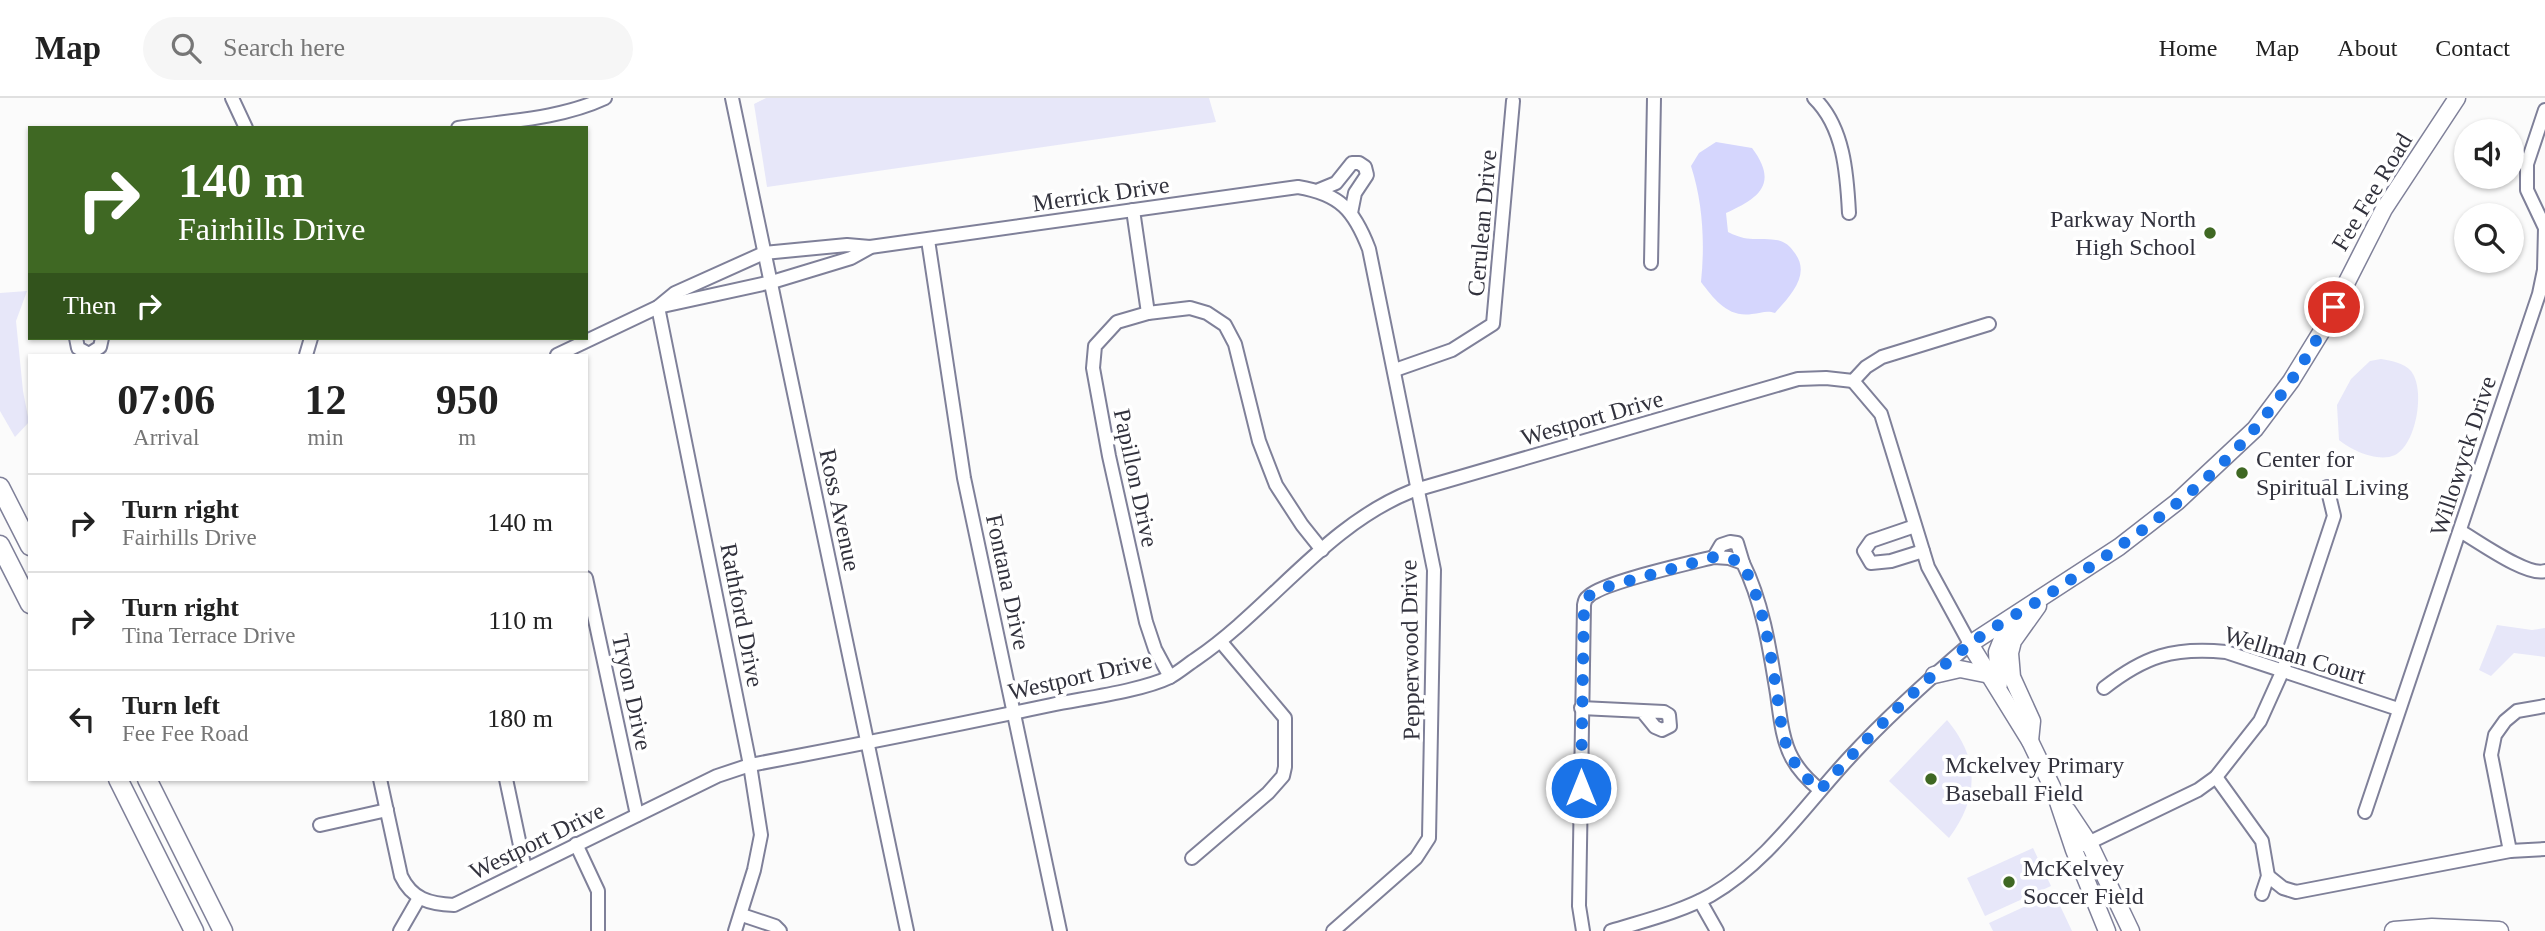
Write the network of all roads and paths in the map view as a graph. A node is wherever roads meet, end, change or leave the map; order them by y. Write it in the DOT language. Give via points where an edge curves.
graph roads {
  1 [pos="232,98"];
  2 [pos="605,98"];
  3 [pos="732,98"];
  4 [pos="1654,98"];
  5 [pos="1814,98"];
  6 [pos="2457,98"];
  7 [pos="1513,102"];
  8 [pos="2545,110"];
  9 [pos="245,126"];
  10 [pos="471,126"];
  11 [pos="1319,190"];
  12 [pos="1336,198"];
  13 [pos="1133,210"];
  14 [pos="1351,213"];
  15 [pos="1849,214"];
  16 [pos="2545,228"];
  17 [pos="928,240"];
  18 [pos="870,247"];
  19 [pos="764,253"];
  20 [pos="1651,263"];
  21 [pos="772,282"];
  22 [pos="658,307"];
  23 [pos="1148,313"];
  24 [pos="1989,324"];
  25 [pos="76,340"];
  26 [pos="103,340"];
  27 [pos="89,354"];
  28 [pos="89,354"];
  29 [pos="559,354"];
  30 [pos="1395,370"];
  31 [pos="1853,382"];
  32 [pos="0,487"];
  33 [pos="2326,487"];
  34 [pos="1419,489"];
  35 [pos="1915,526"];
  36 [pos="2460,531"];
  37 [pos="28,543"];
  38 [pos="0,545"];
  39 [pos="1322,550"];
  40 [pos="1923,551"];
  41 [pos="1714,557"];
  42 [pos="1742,563"];
  43 [pos="2545,571"];
  44 [pos="588,587"];
  45 [pos="2047,596"];
  46 [pos="28,600"];
  47 [pos="2010,619"];
  48 [pos="1221,642"];
  49 [pos="1970,644"];
  50 [pos="2283,670"];
  51 [pos="1934,675"];
  52 [pos="1990,675"];
  53 [pos="1170,677"];
  54 [pos="2104,688"];
  55 [pos="1999,689"];
  56 [pos="2545,706"];
  57 [pos="1581,708"];
  58 [pos="2398,709"];
  59 [pos="1643,711"];
  60 [pos="1014,713"];
  61 [pos="2030,741"];
  62 [pos="867,743"];
  63 [pos="750,765"];
  64 [pos="2216,777"];
  65 [pos="119,781"];
  66 [pos="148,781"];
  67 [pos="380,781"];
  68 [pos="506,781"];
  69 [pos="1820,790"];
  70 [pos="2055,793"];
  71 [pos="387,810"];
  72 [pos="2365,812"];
  73 [pos="637,815"];
  74 [pos="320,825"];
  75 [pos="2089,842"];
  76 [pos="576,844"];
  77 [pos="2545,849"];
  78 [pos="2074,850"];
  79 [pos="2510,851"];
  80 [pos="1192,858"];
  81 [pos="526,870"];
  82 [pos="2269,876"];
  83 [pos="2262,894"];
  84 [pos="419,898"];
  85 [pos="1700,901"];
  86 [pos="741,915"];
  87 [pos="194,931"];
  88 [pos="223,931"];
  89 [pos="400,931"];
  90 [pos="598,931"];
  91 [pos="736,931"];
  92 [pos="780,931"];
  93 [pos="907,931"];
  94 [pos="1060,931"];
  95 [pos="1333,931"];
  96 [pos="1583,931"];
  97 [pos="1611,931"];
  98 [pos="1717,931"];
  99 [pos="2107,931"];
  100 [pos="2131,931"];
  101 [pos="2394,931"];
  102 [pos="2499,931"];
  1 -- 9 [label="street"];
  2 -- 10 [label="street" via="557,113"];
  3 -- 19 [label="street, Ross Avenue"];
  4 -- 20 [label="street"];
  5 -- 15 [label="street" via="1839,137"];
  6 -- 45 [label="main road, Fee Fee Road" via="2384,209 2323,330 2255,429 2177,502"];
  7 -- 30 [label="street, Cerulean Drive" via="1493,324 1452,350"];
  8 -- 16 [label="street, Willowyck Drive" via="2526,164 2528,190"];
  11 -- 12 [label="street, Merrick Drive"];
  11 -- 13 [label="street, Merrick Drive" via="1298,187"];
  11 -- 14 [label="street" via="1336,183 1352,163 1365,167 1367,175 1354,193"];
  12 -- 14 [label="street, Pepperwood Drive"];
  13 -- 17 [label="street, Merrick Drive"];
  13 -- 23 [label="street"];
  14 -- 30 [label="street, Pepperwood Drive" via="1369,249"];
  16 -- 36 [label="street, Willowyck Drive" via="2539,294"];
  17 -- 18 [label="street, Merrick Drive"];
  17 -- 60 [label="street, Fontana Drive" via="963,471"];
  18 -- 19 [label="street, Merrick Drive"];
  18 -- 21 [label="street, Merrick Drive" via="851,258"];
  19 -- 21 [label="street, Ross Avenue"];
  19 -- 22 [label="street, Merrick Drive" via="675,293"];
  21 -- 22 [label="street, Merrick Drive"];
  21 -- 62 [label="street, Ross Avenue"];
  22 -- 29 [label="street, Merrick Drive"];
  22 -- 63 [label="street, Rathford Drive"];
  23 -- 39 [label="street, Papillon Drive" via="1190,308 1225,325 1235,344 1259,441 1276,485"];
  23 -- 53 [label="street, Papillon Drive" via="1117,322 1104,334 1095,346 1093,368 1146,622"];
  24 -- 31 [label="street" via="1882,357"];
  25 -- 27 [label="street" via="78,348"];
  26 -- 28 [label="street"];
  30 -- 34 [label="street, Pepperwood Drive"];
  31 -- 34 [label="street, Westport Drive" via="1798,379"];
  31 -- 35 [label="street" via="1881,414"];
  32 -- 37 [label="highway"];
  33 -- 50 [label="street" via="2334,516"];
  34 -- 39 [label="street, Westport Drive" via="1387,500"];
  34 -- 95 [label="street, Pepperwood Drive" via="1434,570 1429,838 1416,858"];
  35 -- 40 [label="street"];
  35 -- 40 [label="street" via="1871,541 1864,551 1871,564"];
  36 -- 43 [label="street" via="2526,569"];
  36 -- 58 [label="street, Willowyck Drive"];
  38 -- 46 [label="highway"];
  39 -- 48 [label="street, Westport Drive"];
  40 -- 49 [label="street"];
  41 -- 42 [label="street"];
  41 -- 42 [label="street" via="1721,545 1730,542 1737,544"];
  41 -- 57 [label="street" via="1587,597"];
  42 -- 69 [label="street" via="1771,655 1790,756"];
  44 -- 73 [label="street, Tryon Drive"];
  45 -- 47 [label="main road, Fee Fee Road"];
  45 -- 61 [label="main road" via="2013,641 2010,653 2012,677 2032,721"];
  47 -- 49 [label="main road, Fee Fee Road"];
  47 -- 55 [label="main road" via="1997,652"];
  48 -- 53 [label="street, Westport Drive"];
  48 -- 80 [label="street" via="1285,718 1285,767 1268,793"];
  49 -- 51 [label="street, Fee Fee Road"];
  49 -- 52 [label="main road"];
  50 -- 54 [label="street, Wellman Court" via="2226,652 2198,649 2160,656 2127,670"];
  50 -- 58 [label="street, Wellman Court"];
  50 -- 64 [label="street" via="2260,721"];
  51 -- 52 [label="main road" via="1959,669"];
  51 -- 69 [label="street, Fee Fee Road"];
  52 -- 55 [label="main road"];
  53 -- 60 [label="street, Westport Drive"];
  55 -- 61 [label="main road"];
  56 -- 79 [label="street" via="2517,711 2494,735 2491,755"];
  57 -- 59 [label="street"];
  57 -- 96 [label="street"];
  58 -- 72 [label="street, Willowyck Drive"];
  60 -- 62 [label="street, Westport Drive"];
  60 -- 94 [label="street, Fontana Drive"];
  61 -- 70 [label="main road"];
  62 -- 63 [label="street, Westport Drive"];
  62 -- 93 [label="street, Ross Avenue"];
  63 -- 73 [label="street, Westport Drive"];
  63 -- 86 [label="street, Rathford Drive" via="761,835"];
  64 -- 75 [label="street"];
  64 -- 82 [label="street" via="2262,841"];
  65 -- 87 [label="highway"];
  66 -- 88 [label="highway"];
  67 -- 71 [label="street"];
  68 -- 81 [label="street"];
  69 -- 85 [label="street, Fee Fee Road" via="1769,849"];
  70 -- 75 [label="main road"];
  70 -- 78 [label="main road"];
  71 -- 74 [label="street"];
  71 -- 84 [label="street" via="401,876 407,889"];
  73 -- 76 [label="street, Westport Drive"];
  75 -- 78 [label="street"];
  75 -- 100 [label="main road"];
  76 -- 81 [label="street, Westport Drive"];
  76 -- 90 [label="street" via="598,891"];
  77 -- 79 [label="street"];
  78 -- 99 [label="main road"];
  79 -- 82 [label="street" via="2296,892"];
  81 -- 84 [label="street, Westport Drive" via="453,905"];
  82 -- 83 [label="street"];
  84 -- 89 [label="street"];
  85 -- 97 [label="street, Fee Fee Road"];
  85 -- 98 [label="street"];
  86 -- 91 [label="street, Rathford Drive"];
  86 -- 92 [label="street"];
  101 -- 102 [label="highway"];
}
